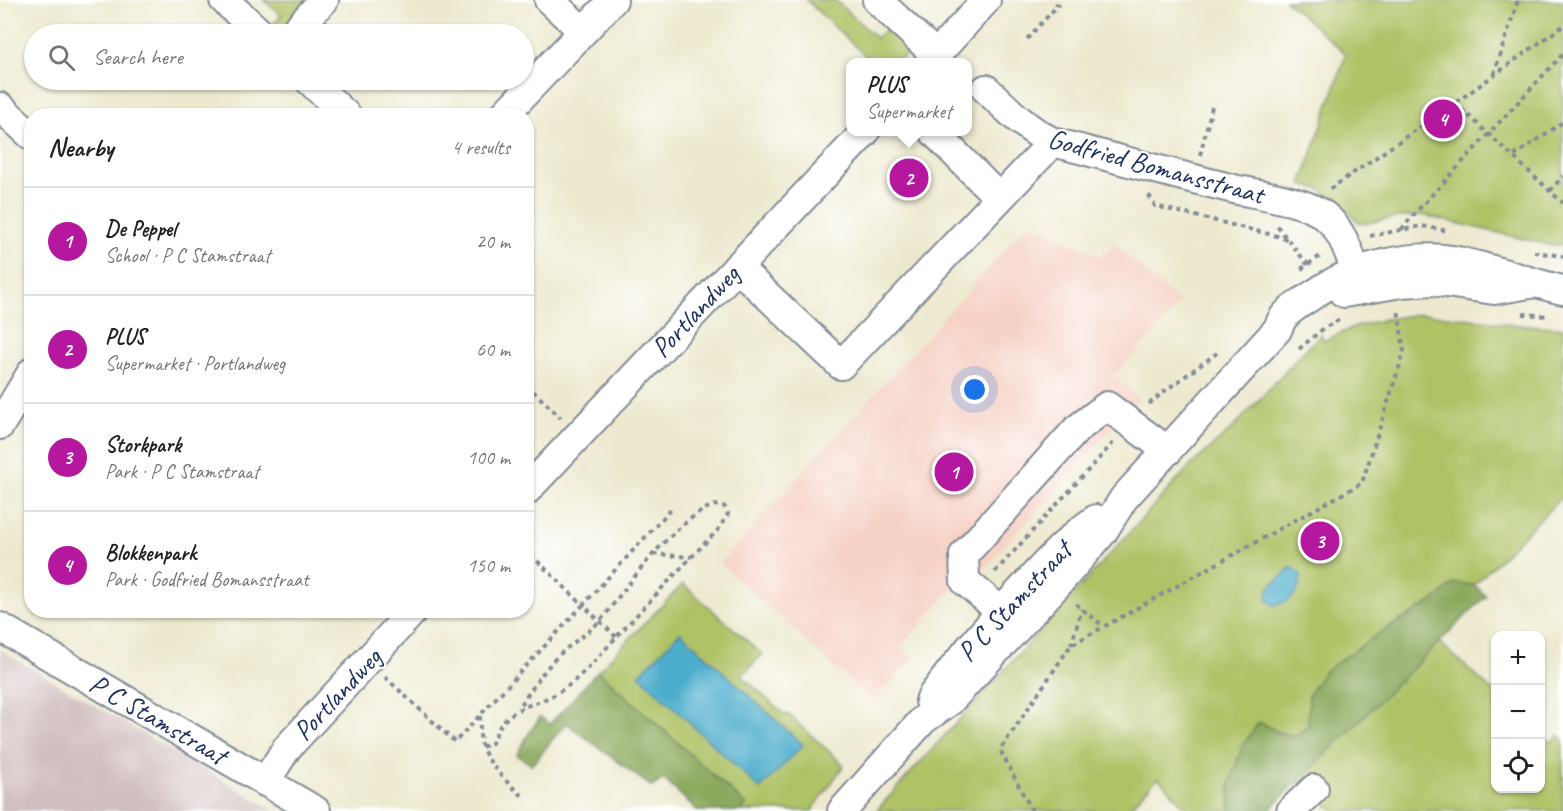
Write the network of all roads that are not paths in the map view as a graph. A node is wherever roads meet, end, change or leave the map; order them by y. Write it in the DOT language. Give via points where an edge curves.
graph roads {
  1 [pos="224,0"];
  2 [pos="324,0"];
  3 [pos="549,0"];
  4 [pos="613,0"];
  5 [pos="877,0"];
  6 [pos="986,0"];
  7 [pos="250,24"];
  8 [pos="301,24"];
  9 [pos="583,32"];
  10 [pos="932,58"];
  11 [pos="934,58"];
  12 [pos="534,83"];
  13 [pos="986,88"];
  14 [pos="320,90"];
  15 [pos="528,90"];
  16 [pos="0,107"];
  17 [pos="339,108"];
  18 [pos="511,108"];
  19 [pos="24,129"];
  20 [pos="861,136"];
  21 [pos="937,136"];
  22 [pos="1053,142"];
  23 [pos="999,198"];
  24 [pos="737,267"];
  25 [pos="1359,281"];
  26 [pos="1563,290"];
  27 [pos="24,385"];
  28 [pos="0,425"];
  29 [pos="1168,451"];
  30 [pos="534,483"];
  31 [pos="404,618"];
  32 [pos="1010,619"];
  33 [pos="0,627"];
  34 [pos="266,782"];
  35 [pos="1314,789"];
  36 [pos="316,811"];
  37 [pos="842,811"];
  38 [pos="1291,811"];
  1 -- 7 [label="street"];
  2 -- 8 [label="street"];
  3 -- 9 [label="street"];
  4 -- 9 [label="street"];
  5 -- 10 [label="street"];
  6 -- 11 [label="street"];
  9 -- 12 [label="street"];
  13 -- 22 [label="street, Godfried Bomansstraat" via="1024,124"];
  14 -- 17 [label="street"];
  15 -- 18 [label="street"];
  16 -- 19 [label="street"];
  20 -- 24 [label="street, Portlandweg"];
  21 -- 23 [label="street"];
  22 -- 23 [label="street"];
  22 -- 25 [label="street, Godfried Bomansstraat" via="1316,210 1334,225"];
  23 -- 24 [label="street" via="841,365"];
  24 -- 30 [label="street, Portlandweg"];
  25 -- 26 [label="street" via="1371,266 1436,259 1498,270"];
  25 -- 29 [label="street, P C Stamstraat" via="1339,279 1285,315 1277,330"];
  27 -- 28 [label="street"];
  29 -- 32 [label="street, P C Stamstraat" via="1124,498 1102,533"];
  29 -- 32 [label="street" via="1107,406 1077,429 964,555 965,581"];
  31 -- 34 [label="street, Portlandweg" via="287,748"];
  32 -- 37 [label="street, P C Stamstraat" via="950,701 923,720"];
  33 -- 34 [label="street, P C Stamstraat"];
  34 -- 36 [label="street, P C Stamstraat"];
  35 -- 38 [label="street"];
}
